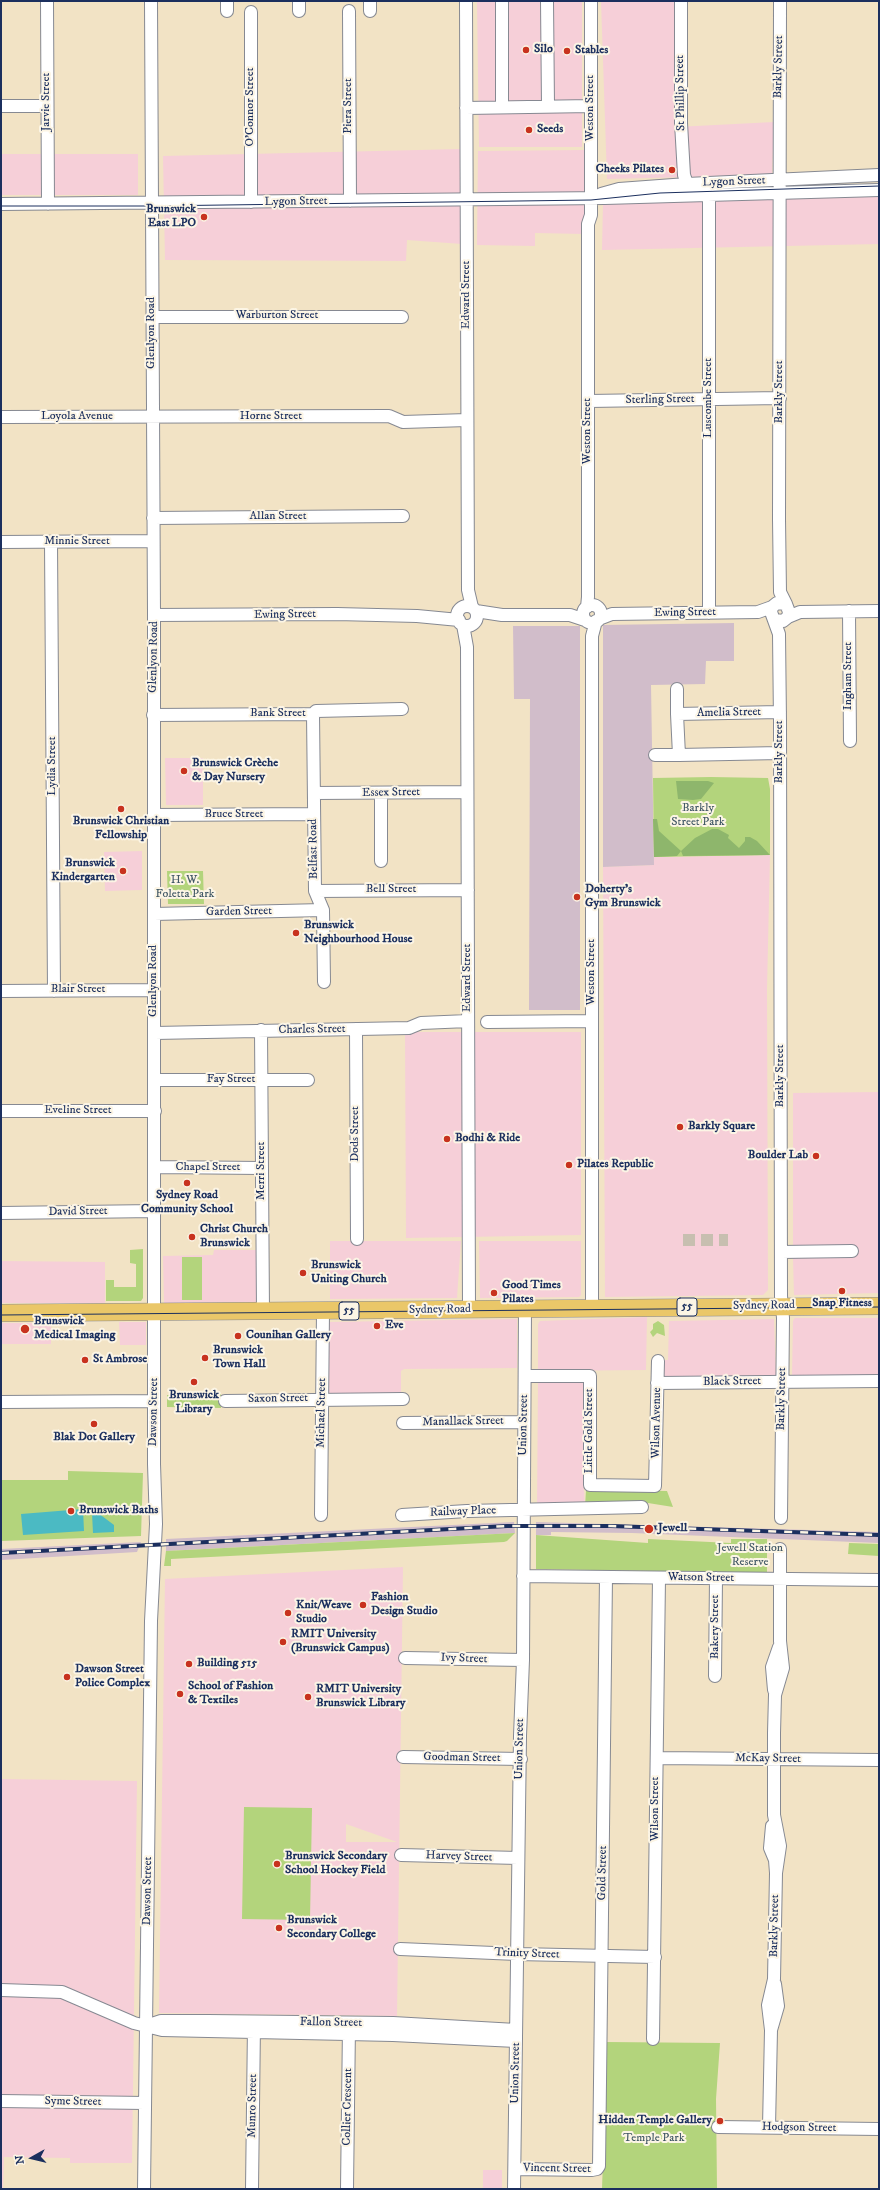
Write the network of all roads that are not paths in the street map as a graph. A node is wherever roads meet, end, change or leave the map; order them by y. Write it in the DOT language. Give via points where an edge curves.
graph roads {
  1 [pos="47,1"];
  2 [pos="151,1"];
  3 [pos="466,1"];
  4 [pos="502,1"];
  5 [pos="547,1"];
  6 [pos="590,1"];
  7 [pos="681,1"];
  8 [pos="780,1"];
  9 [pos="349,11"];
  10 [pos="251,12"];
  11 [pos="1,106"];
  12 [pos="47,106"];
  13 [pos="548,106"];
  14 [pos="591,106"];
  15 [pos="502,107"];
  16 [pos="466,108"];
  17 [pos="879,175"];
  18 [pos="709,183"];
  19 [pos="687,184"];
  20 [pos="779,186"];
  21 [pos="879,190"];
  22 [pos="709,196"];
  23 [pos="591,198"];
  24 [pos="467,199"];
  25 [pos="350,201"];
  26 [pos="251,202"];
  27 [pos="1,204"];
  28 [pos="48,204"];
  29 [pos="151,204"];
  30 [pos="152,317"];
  31 [pos="402,317"];
  32 [pos="780,398"];
  33 [pos="708,399"];
  34 [pos="592,401"];
  35 [pos="1,416"];
  36 [pos="152,416"];
  37 [pos="467,420"];
  38 [pos="403,516"];
  39 [pos="153,518"];
  40 [pos="153,541"];
  41 [pos="1,542"];
  42 [pos="51,542"];
  43 [pos="849,611"];
  44 [pos="879,611"];
  45 [pos="780,612"];
  46 [pos="709,613"];
  47 [pos="592,614"];
  48 [pos="154,615"];
  49 [pos="467,616"];
  50 [pos="677,689"];
  51 [pos="402,709"];
  52 [pos="780,712"];
  53 [pos="313,714"];
  54 [pos="678,714"];
  55 [pos="153,715"];
  56 [pos="850,741"];
  57 [pos="780,754"];
  58 [pos="655,755"];
  59 [pos="679,755"];
  60 [pos="468,792"];
  61 [pos="381,793"];
  62 [pos="314,794"];
  63 [pos="314,814"];
  64 [pos="154,815"];
  65 [pos="381,861"];
  66 [pos="468,890"];
  67 [pos="315,891"];
  68 [pos="323,910"];
  69 [pos="154,914"];
  70 [pos="324,982"];
  71 [pos="154,990"];
  72 [pos="1,991"];
  73 [pos="54,991"];
  74 [pos="468,1021"];
  75 [pos="592,1021"];
  76 [pos="487,1022"];
  77 [pos="356,1029"];
  78 [pos="261,1030"];
  79 [pos="155,1033"];
  80 [pos="155,1080"];
  81 [pos="261,1080"];
  82 [pos="308,1080"];
  83 [pos="1,1111"];
  84 [pos="155,1111"];
  85 [pos="155,1167"];
  86 [pos="262,1168"];
  87 [pos="155,1211"];
  88 [pos="1,1213"];
  89 [pos="356,1239"];
  90 [pos="852,1250"];
  91 [pos="781,1252"];
  92 [pos="782,1306"];
  93 [pos="879,1306"];
  94 [pos="592,1308"];
  95 [pos="469,1309"];
  96 [pos="525,1309"];
  97 [pos="323,1311"];
  98 [pos="263,1312"];
  99 [pos="1,1313"];
  100 [pos="155,1313"];
  101 [pos="658,1360"];
  102 [pos="525,1376"];
  103 [pos="783,1381"];
  104 [pos="879,1381"];
  105 [pos="658,1383"];
  106 [pos="323,1399"];
  107 [pos="403,1399"];
  108 [pos="154,1401"];
  109 [pos="225,1401"];
  110 [pos="1,1402"];
  111 [pos="524,1422"];
  112 [pos="403,1423"];
  113 [pos="655,1486"];
  114 [pos="642,1507"];
  115 [pos="523,1510"];
  116 [pos="321,1515"];
  117 [pos="402,1515"];
  118 [pos="781,1518"];
  119 [pos="780,1549"];
  120 [pos="523,1576"];
  121 [pos="606,1577"];
  122 [pos="659,1578"];
  123 [pos="716,1578"];
  124 [pos="779,1580"];
  125 [pos="879,1580"];
  126 [pos="405,1658"];
  127 [pos="522,1660"];
  128 [pos="715,1676"];
  129 [pos="403,1757"];
  130 [pos="656,1758"];
  131 [pos="521,1759"];
  132 [pos="774,1759"];
  133 [pos="879,1760"];
  134 [pos="401,1855"];
  135 [pos="518,1858"];
  136 [pos="400,1949"];
  137 [pos="517,1954"];
  138 [pos="602,1956"];
  139 [pos="655,1957"];
  140 [pos="1,1990"];
  141 [pos="146,2026"];
  142 [pos="254,2027"];
  143 [pos="349,2029"];
  144 [pos="516,2036"];
  145 [pos="653,2039"];
  146 [pos="1,2101"];
  147 [pos="146,2103"];
  148 [pos="718,2127"];
  149 [pos="769,2127"];
  150 [pos="879,2129"];
  151 [pos="598,2168"];
  152 [pos="515,2169"];
  153 [pos="144,2189"];
  154 [pos="252,2189"];
  155 [pos="347,2189"];
  156 [pos="514,2189"];
  1 -- 12 [label="street, Jarvie Street"];
  2 -- 29 [label="street, Glenlyon Road"];
  3 -- 16 [label="street, Edward Street"];
  4 -- 15 [label="street"];
  5 -- 13 [label="street"];
  6 -- 14 [label="street, Weston Street"];
  7 -- 19 [label="street, St Phillip Street" via="681,123 684,175"];
  8 -- 20 [label="street, Barkly Street"];
  9 -- 25 [label="street, Piera Street"];
  10 -- 26 [label="street, O'Connor Street"];
  11 -- 12 [label="street"];
  12 -- 28 [label="street, Jarvie Street"];
  13 -- 14 [label="street"];
  13 -- 15 [label="street"];
  14 -- 23 [label="street, Weston Street"];
  15 -- 16 [label="street"];
  16 -- 24 [label="street, Edward Street"];
  17 -- 20 [label="street, Lygon Street"];
  18 -- 19 [label="street, Lygon Street"];
  18 -- 20 [label="street, Lygon Street"];
  18 -- 22 [label="street, Luscombe Street"];
  19 -- 23 [label="street, Lygon Street" via="619,189"];
  20 -- 21 [label="street, Lygon Street"];
  20 -- 22 [label="street, Lygon Street"];
  20 -- 32 [label="street, Barkly Street"];
  22 -- 23 [label="street, Lygon Street"];
  22 -- 33 [label="street, Luscombe Street"];
  23 -- 24 [label="street, Lygon Street"];
  23 -- 34 [label="street, Weston Street" via="588,224 592,308"];
  24 -- 25 [label="street, Lygon Street"];
  24 -- 37 [label="street, Edward Street"];
  25 -- 26 [label="street, Lygon Street"];
  26 -- 29 [label="street, Lygon Street"];
  27 -- 28 [label="street, Lygon Street"];
  28 -- 29 [label="street, Lygon Street"];
  29 -- 30 [label="street, Glenlyon Road"];
  30 -- 31 [label="street, Warburton Street"];
  30 -- 36 [label="street, Glenlyon Road"];
  32 -- 33 [label="street, Sterling Street"];
  32 -- 45 [label="street, Barkly Street"];
  33 -- 34 [label="street, Sterling Street"];
  33 -- 46 [label="street, Luscombe Street"];
  34 -- 47 [label="street, Weston Street"];
  35 -- 36 [label="street, Loyola Avenue"];
  36 -- 37 [label="street, Horne Street" via="399,414 414,420"];
  36 -- 39 [label="street, Glenlyon Road"];
  37 -- 49 [label="street, Edward Street"];
  38 -- 39 [label="street, Allan Street"];
  39 -- 40 [label="street, Glenlyon Road"];
  40 -- 42 [label="street, Minnie Street"];
  40 -- 48 [label="street, Glenlyon Road"];
  41 -- 42 [label="street, Minnie Street"];
  42 -- 73 [label="street, Lydia Street"];
  43 -- 44 [label="street"];
  43 -- 45 [label="street"];
  43 -- 56 [label="street, Ingham Street"];
  45 -- 46 [label="street, Ewing Street"];
  45 -- 52 [label="street, Barkly Street"];
  46 -- 47 [label="street, Ewing Street"];
  47 -- 49 [label="street, Ewing Street"];
  47 -- 75 [label="street, Weston Street"];
  48 -- 49 [label="street, Ewing Street"];
  48 -- 55 [label="street, Glenlyon Road"];
  49 -- 60 [label="street, Edward Street"];
  50 -- 54 [label="street"];
  51 -- 53 [label="street, Bank Street" via="316,711"];
  52 -- 54 [label="street, Amelia Street"];
  52 -- 57 [label="street, Barkly Street"];
  53 -- 55 [label="street, Bank Street"];
  53 -- 62 [label="street, Belfast Road"];
  54 -- 59 [label="street"];
  55 -- 64 [label="street, Glenlyon Road"];
  57 -- 59 [label="street"];
  57 -- 91 [label="street, Barkly Street"];
  58 -- 59 [label="street"];
  60 -- 61 [label="street, Essex Street"];
  60 -- 66 [label="street, Edward Street"];
  61 -- 62 [label="street, Essex Street"];
  61 -- 65 [label="street"];
  62 -- 63 [label="street, Belfast Road"];
  63 -- 64 [label="street, Bruce Street"];
  63 -- 67 [label="street, Belfast Road"];
  64 -- 69 [label="street, Glenlyon Road"];
  66 -- 67 [label="street, Bell Street"];
  66 -- 74 [label="street, Edward Street"];
  67 -- 68 [label="street, Belfast Road"];
  68 -- 69 [label="street, Garden Street"];
  68 -- 70 [label="street, Belfast Road"];
  69 -- 71 [label="street, Glenlyon Road"];
  71 -- 73 [label="street, Blair Street"];
  71 -- 79 [label="street, Glenlyon Road"];
  72 -- 73 [label="street, Blair Street"];
  74 -- 77 [label="street, Charles Street" via="421,1022 409,1028"];
  74 -- 95 [label="street, Edward Street"];
  75 -- 76 [label="street"];
  75 -- 94 [label="street, Weston Street"];
  77 -- 78 [label="street, Charles Street"];
  77 -- 89 [label="street, Dods Street"];
  78 -- 79 [label="street, Charles Street"];
  78 -- 81 [label="street, Merri Street"];
  79 -- 80 [label="street, Glenlyon Road"];
  80 -- 81 [label="street, Fay Street"];
  80 -- 84 [label="street, Glenlyon Road"];
  81 -- 82 [label="street, Fay Street"];
  81 -- 86 [label="street, Merri Street"];
  83 -- 84 [label="street, Eveline Street"];
  84 -- 85 [label="street, Glenlyon Road"];
  85 -- 86 [label="street, Chapel Street"];
  85 -- 87 [label="street, Glenlyon Road"];
  86 -- 98 [label="street, Merri Street"];
  87 -- 88 [label="street, David Street"];
  87 -- 100 [label="street, Glenlyon Road"];
  90 -- 91 [label="street"];
  91 -- 92 [label="street, Barkly Street"];
  92 -- 93 [label="highway, Sydney Road / 55"];
  92 -- 94 [label="highway, Sydney Road / 55"];
  92 -- 103 [label="street, Barkly Street"];
  94 -- 96 [label="highway, Sydney Road / 55"];
  95 -- 96 [label="highway, Sydney Road / 55"];
  95 -- 97 [label="highway, Sydney Road / 55"];
  96 -- 102 [label="street, Union Street"];
  97 -- 98 [label="highway, Sydney Road / 55"];
  97 -- 106 [label="street, Michael Street"];
  98 -- 100 [label="highway, Sydney Road / 55"];
  99 -- 100 [label="highway, Sydney Road / 55"];
  100 -- 108 [label="street, Dawson Street"];
  101 -- 105 [label="street, Wilson Avenue"];
  102 -- 111 [label="street, Union Street"];
  102 -- 113 [label="street, Little Gold Street" via="590,1376 590,1485"];
  103 -- 104 [label="street, Black Street"];
  103 -- 105 [label="street, Black Street"];
  103 -- 118 [label="street, Barkly Street"];
  105 -- 113 [label="street, Wilson Avenue"];
  106 -- 107 [label="street, Saxon Street"];
  106 -- 109 [label="street, Saxon Street"];
  106 -- 116 [label="street, Michael Street"];
  108 -- 110 [label="street"];
  108 -- 141 [label="street, Dawson Street" via="150,1535 152,1593"];
  111 -- 112 [label="street, Manallack Street"];
  111 -- 115 [label="street, Union Street"];
  114 -- 115 [label="street, Railway Place"];
  115 -- 117 [label="street, Railway Place"];
  115 -- 120 [label="street, Union Street"];
  119 -- 124 [label="street, Barkly Street"];
  120 -- 121 [label="street, Watson Street"];
  120 -- 127 [label="street, Union Street"];
  121 -- 122 [label="street, Watson Street"];
  121 -- 138 [label="street, Gold Street"];
  122 -- 123 [label="street, Watson Street"];
  122 -- 130 [label="street, Wilson Street"];
  123 -- 124 [label="street, Watson Street"];
  123 -- 128 [label="street, Bakery Street"];
  124 -- 125 [label="street, Watson Street"];
  124 -- 132 [label="street, Barkly Street" via="783,1672 775,1695"];
  126 -- 127 [label="street, Ivy Street"];
  127 -- 131 [label="street, Union Street"];
  129 -- 131 [label="street, Goodman Street"];
  130 -- 132 [label="street, McKay Street"];
  130 -- 139 [label="street, Wilson Street"];
  131 -- 135 [label="street, Union Street"];
  132 -- 133 [label="street, McKay Street"];
  132 -- 149 [label="street, Barkly Street" via="774,1815 770,1848 775,1860 776,1873 774,1979 778,2006 771,2030"];
  134 -- 135 [label="street, Harvey Street"];
  135 -- 137 [label="street, Union Street"];
  136 -- 137 [label="street, Trinity Street"];
  137 -- 138 [label="street, Trinity Street"];
  137 -- 144 [label="street, Union Street"];
  138 -- 139 [label="street, Trinity Street"];
  138 -- 151 [label="street, Gold Street"];
  139 -- 145 [label="street, Wilson Street"];
  140 -- 141 [label="street" via="62,1992"];
  141 -- 142 [label="street, Fallon Street" via="161,2021"];
  141 -- 147 [label="street, Dawson Street"];
  142 -- 143 [label="street, Fallon Street"];
  142 -- 154 [label="street, Munro Street"];
  143 -- 144 [label="street, Fallon Street" via="393,2023"];
  143 -- 155 [label="street, Collier Crescent"];
  144 -- 152 [label="street, Union Street"];
  146 -- 147 [label="street, Syme Street"];
  147 -- 153 [label="street, Dawson Street"];
  148 -- 149 [label="street, Hodgson Street"];
  149 -- 150 [label="street, Hodgson Street"];
  151 -- 152 [label="street, Vincent Street"];
  152 -- 156 [label="street, Union Street"];
}
